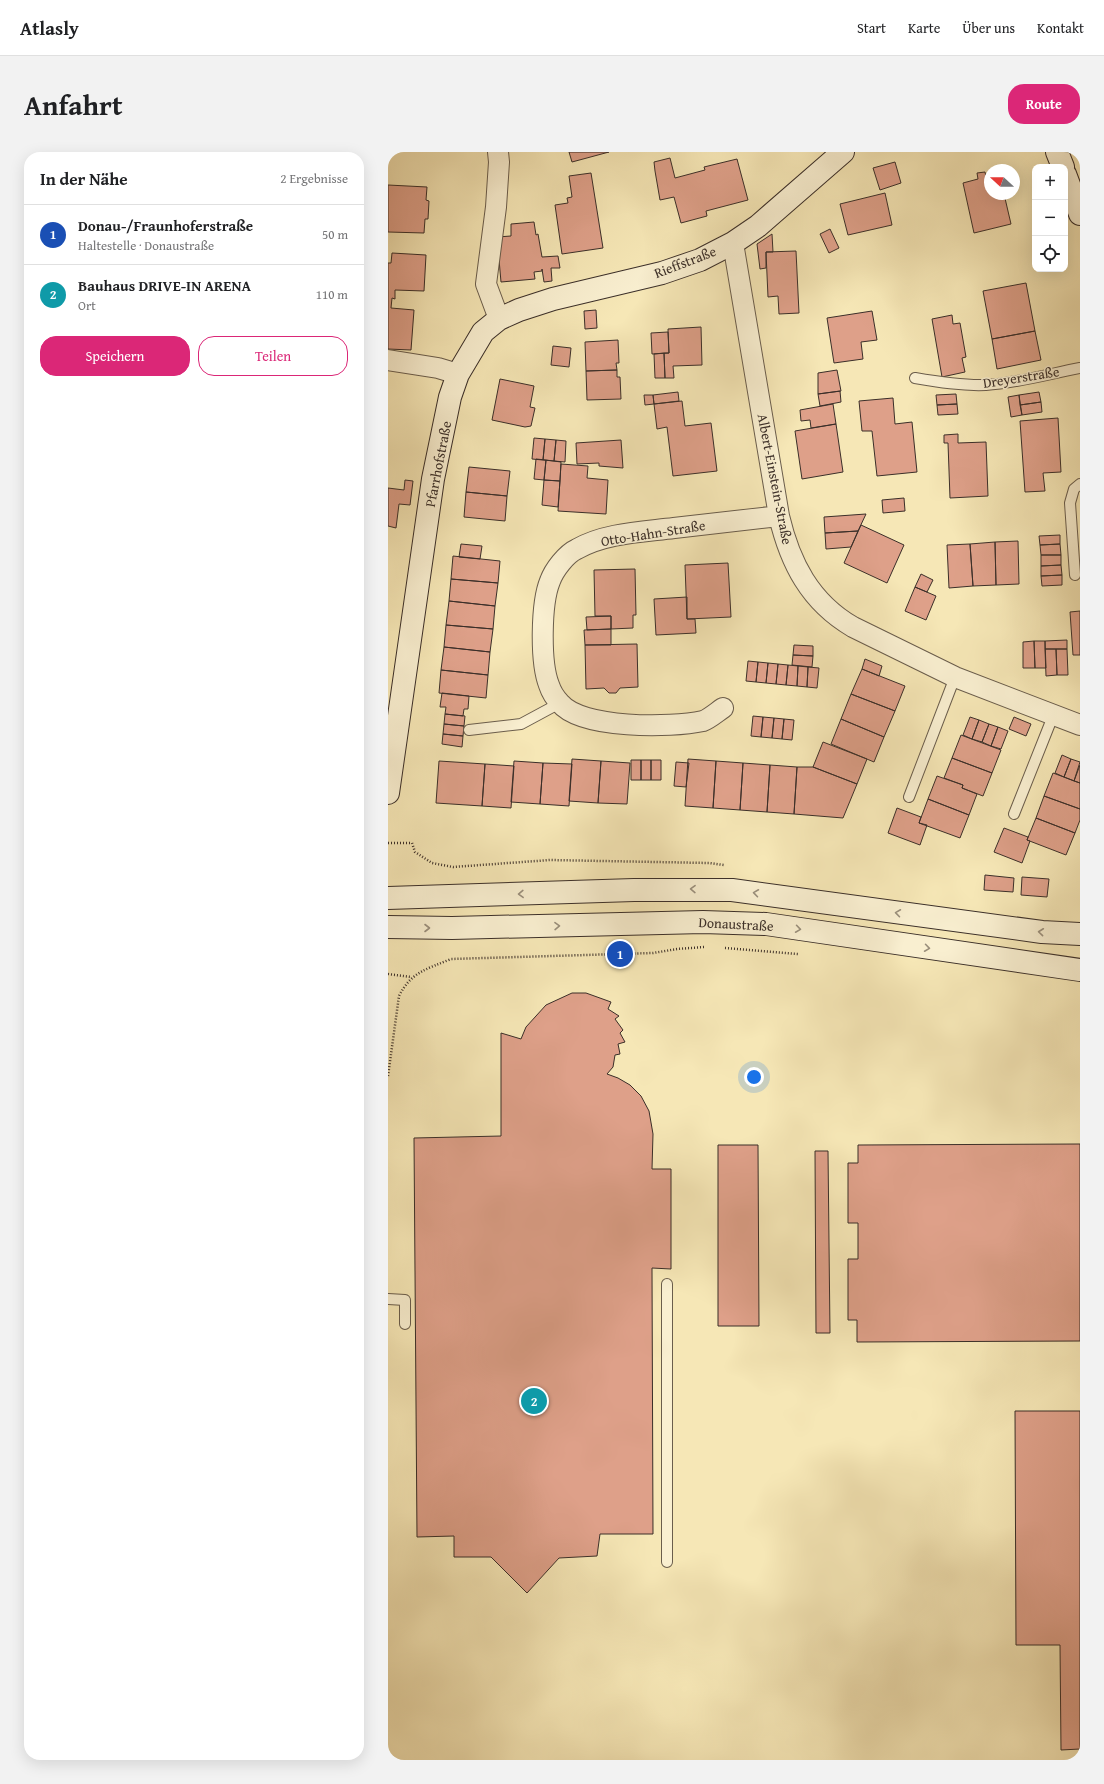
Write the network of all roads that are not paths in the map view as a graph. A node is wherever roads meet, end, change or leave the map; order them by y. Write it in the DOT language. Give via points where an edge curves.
graph roads {
  1 [pos="498,152"];
  2 [pos="843,152"];
  3 [pos="1057,152"];
  4 [pos="1062,164"];
  5 [pos="1068,182"];
  6 [pos="1080,214"];
  7 [pos="733,243"];
  8 [pos="499,320"];
  9 [pos="388,360"];
  10 [pos="1080,368"];
  11 [pos="458,374"];
  12 [pos="915,378"];
  13 [pos="1080,484"];
  14 [pos="779,516"];
  15 [pos="1075,575"];
  16 [pos="955,677"];
  17 [pos="560,703"];
  18 [pos="723,708"];
  19 [pos="1053,716"];
  20 [pos="1080,725"];
  21 [pos="469,730"];
  22 [pos="388,792"];
  23 [pos="909,797"];
  24 [pos="1014,814"];
  25 [pos="388,898"];
  26 [pos="388,927"];
  27 [pos="1080,934"];
  28 [pos="1080,970"];
  29 [pos="667,1284"];
  30 [pos="388,1299"];
  31 [pos="405,1324"];
  32 [pos="666,1562"];
  1 -- 8 [label="street" via="496,207 486,284"];
  2 -- 7 [label="street, Rieffstraße" via="758,226"];
  3 -- 4 [label="street"];
  5 -- 6 [label="street"];
  7 -- 8 [label="street, Rieffstraße" via="700,260 662,273 553,299 519,310"];
  7 -- 14 [label="street, Albert-Einstein-Straße"];
  8 -- 11 [label="street, Pfarrhofstraße" via="483,332"];
  9 -- 11 [label="street"];
  10 -- 12 [label="lane, Dreyerstraße" via="985,385 940,383"];
  11 -- 22 [label="street, Pfarrhofstraße" via="450,397 433,479"];
  13 -- 15 [label="lane" via="1074,489 1070,503"];
  14 -- 16 [label="street, Albert-Einstein-Straße" via="785,542 797,569 824,606 838,618"];
  14 -- 17 [label="street, Otto-Hahn-Straße" via="605,538 576,549 561,563 550,580 543,604 544,664 549,686"];
  16 -- 19 [label="street, Albert-Einstein-Straße"];
  16 -- 23 [label="lane"];
  17 -- 18 [label="street, Otto-Hahn-Straße" via="579,716 617,723 659,726 704,720"];
  17 -- 21 [label="lane" via="521,724"];
  19 -- 20 [label="street, Albert-Einstein-Straße"];
  19 -- 24 [label="lane"];
  27 -- 25 [label="street, one-way" via="1042,932 732,890 634,890"];
  26 -- 28 [label="street, Donaustraße, one-way" via="409,929 703,922 766,924"];
  29 -- 32 [label="lane"];
  30 -- 31 [label="lane" via="405,1300"];
}
